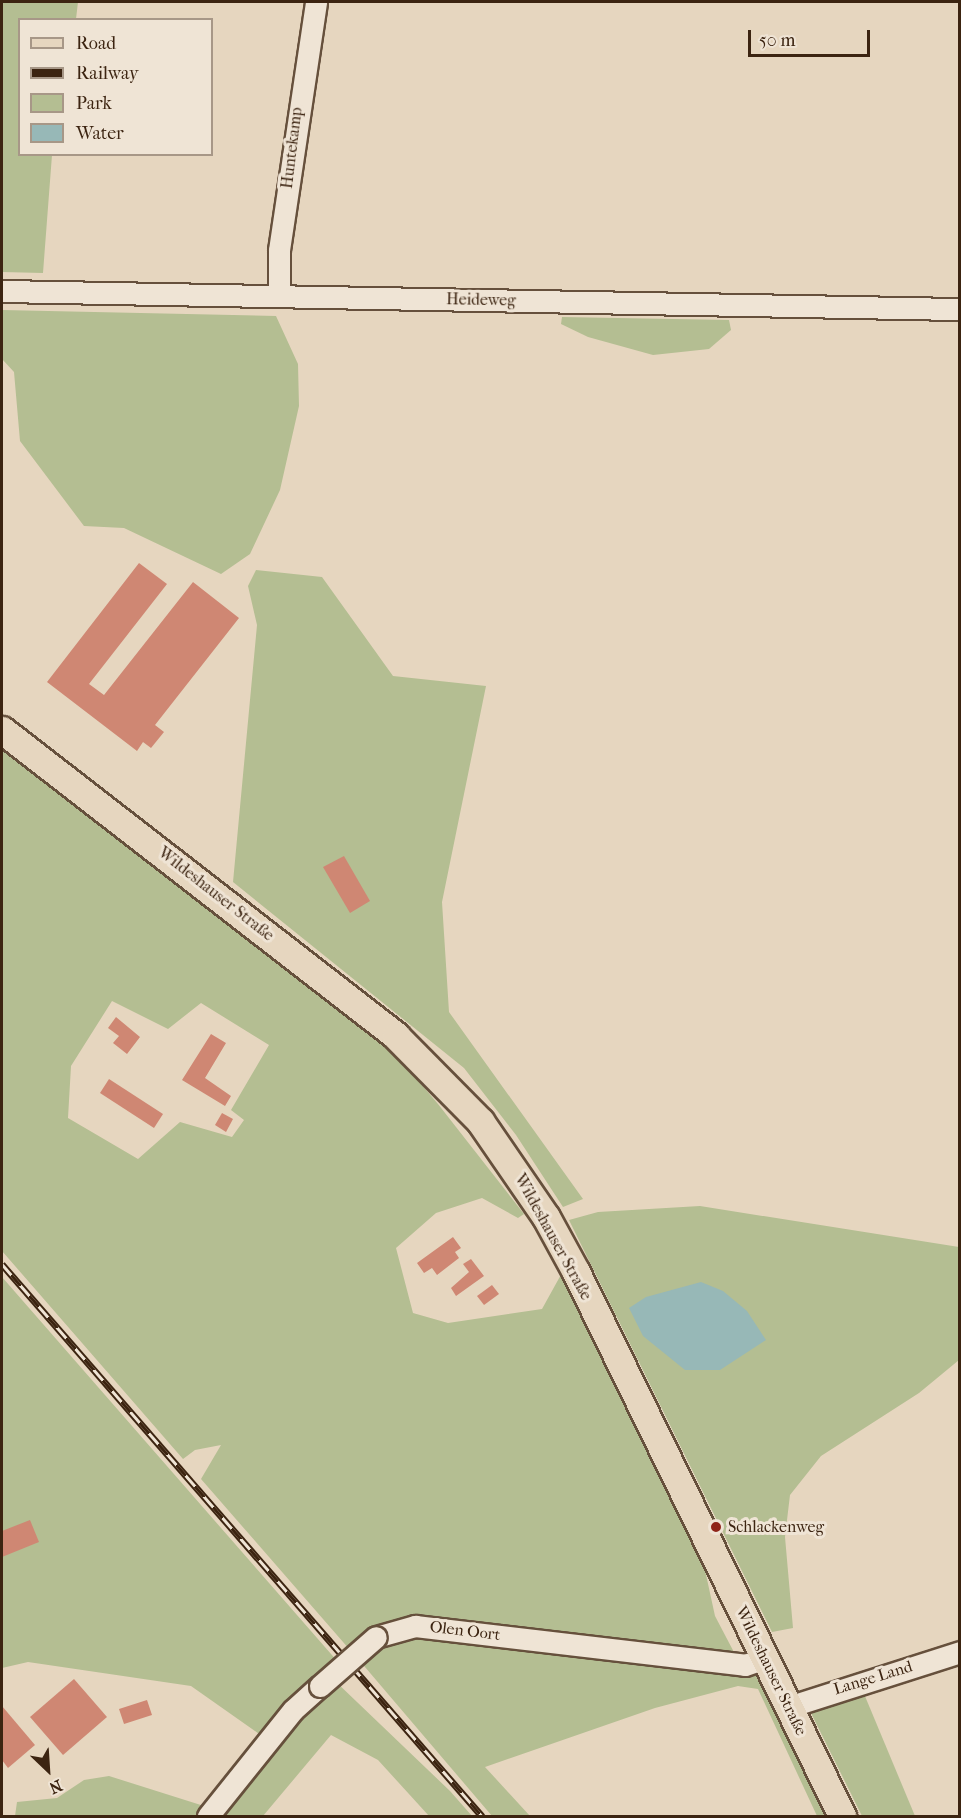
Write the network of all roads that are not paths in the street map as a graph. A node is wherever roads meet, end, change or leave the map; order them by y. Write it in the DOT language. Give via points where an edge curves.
graph roads {
  1 [pos="316,2"];
  2 [pos="2,291"];
  3 [pos="279,296"];
  4 [pos="960,309"];
  5 [pos="2,730"];
  6 [pos="960,1652"];
  7 [pos="765,1658"];
  8 [pos="788,1707"];
  9 [pos="207,1816"];
  10 [pos="842,1816"];
  1 -- 3 [label="street, Huntekamp" via="279,250"];
  2 -- 3 [label="street, Heideweg"];
  3 -- 4 [label="street, Heideweg"];
  5 -- 7 [label="main road, Wildeshauser Straße" via="396,1036 480,1121 551,1226"];
  6 -- 8 [label="street, Lange Land"];
  7 -- 8 [label="main road, Wildeshauser Straße"];
  7 -- 9 [label="street, Olen Oort, bridge" via="745,1665 415,1626 376,1636 293,1710"];
  8 -- 10 [label="main road, Wildeshauser Straße"];
}
